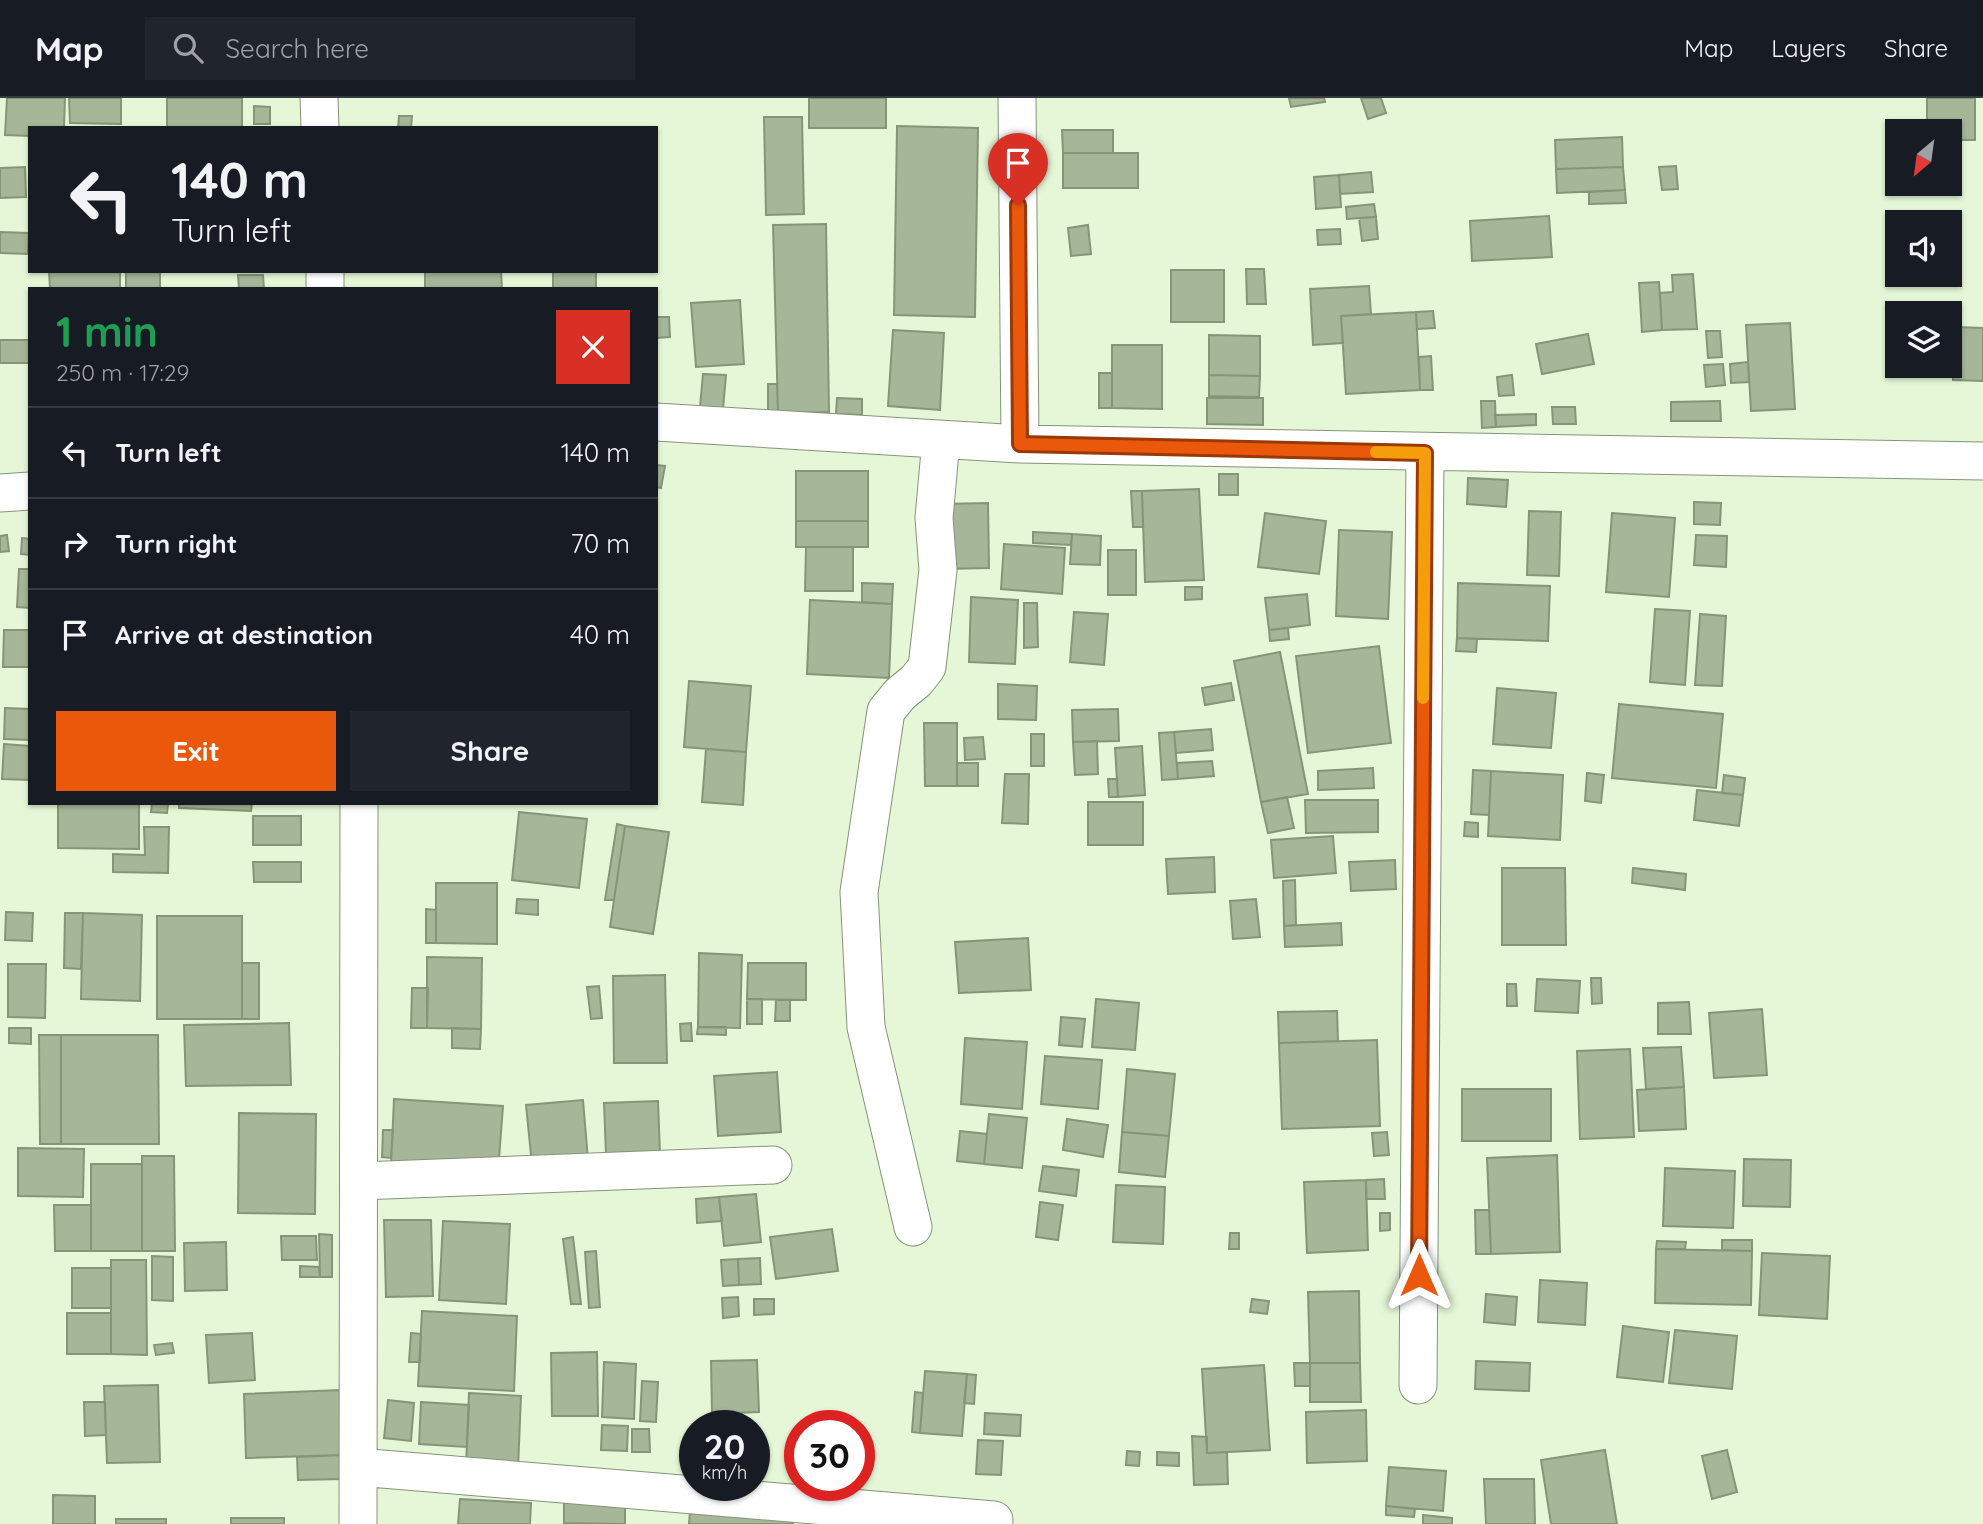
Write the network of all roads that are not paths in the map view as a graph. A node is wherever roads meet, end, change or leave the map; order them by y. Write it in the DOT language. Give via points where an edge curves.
graph roads {
  1 [pos="319,98"];
  2 [pos="1017,98"];
  3 [pos="320,126"];
  4 [pos="658,422"];
  5 [pos="941,440"];
  6 [pos="1020,444"];
  7 [pos="1425,453"];
  8 [pos="1983,461"];
  9 [pos="28,491"];
  10 [pos="0,493"];
  11 [pos="359,805"];
  12 [pos="773,1165"];
  13 [pos="360,1181"];
  14 [pos="913,1227"];
  15 [pos="1419,1385"];
  16 [pos="358,1466"];
  17 [pos="994,1520"];
  18 [pos="358,1524"];
  1 -- 3 [label="street"];
  2 -- 6 [label="street"];
  4 -- 5 [label="street"];
  5 -- 6 [label="street"];
  5 -- 14 [label="street" via="934,518 938,570 927,667 886,712 859,892 866,1027"];
  6 -- 7 [label="street"];
  7 -- 8 [label="street"];
  7 -- 15 [label="street"];
  9 -- 10 [label="street"];
  11 -- 13 [label="street"];
  12 -- 13 [label="street"];
  13 -- 16 [label="street"];
  16 -- 17 [label="street"];
  16 -- 18 [label="street"];
}
